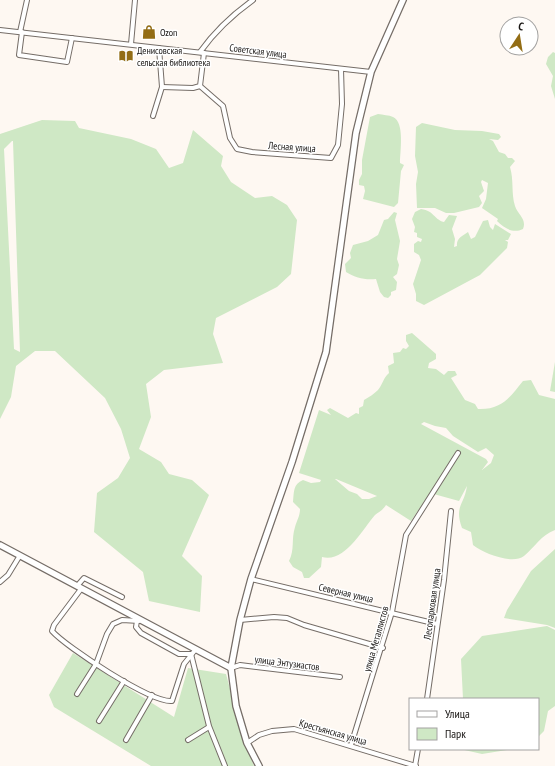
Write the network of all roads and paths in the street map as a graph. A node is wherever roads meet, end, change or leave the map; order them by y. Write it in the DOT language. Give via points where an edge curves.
graph roads {
  1 [pos="26,0"];
  2 [pos="135,0"];
  3 [pos="253,0"];
  4 [pos="403,0"];
  5 [pos="0,30"];
  6 [pos="21,32"];
  7 [pos="72,38"];
  8 [pos="131,44"];
  9 [pos="159,48"];
  10 [pos="202,53"];
  11 [pos="341,69"];
  12 [pos="371,72"];
  13 [pos="200,86"];
  14 [pos="162,87"];
  15 [pos="153,116"];
  16 [pos="458,453"];
  17 [pos="451,511"];
  18 [pos="0,545"];
  19 [pos="19,557"];
  20 [pos="251,579"];
  21 [pos="0,582"];
  22 [pos="79,588"];
  23 [pos="122,597"];
  24 [pos="392,612"];
  25 [pos="240,620"];
  26 [pos="137,621"];
  27 [pos="145,622"];
  28 [pos="438,624"];
  29 [pos="383,648"];
  30 [pos="196,649"];
  31 [pos="191,654"];
  32 [pos="96,664"];
  33 [pos="231,668"];
  34 [pos="340,678"];
  35 [pos="124,681"];
  36 [pos="77,694"];
  37 [pos="152,695"];
  38 [pos="427,698"];
  39 [pos="99,721"];
  40 [pos="210,726"];
  41 [pos="126,740"];
  42 [pos="188,740"];
  43 [pos="247,743"];
  44 [pos="351,745"];
  45 [pos="418,750"];
  46 [pos="225,766"];
  47 [pos="259,766"];
  48 [pos="415,766"];
  1 -- 6 [label="street"];
  2 -- 8 [label="street"];
  3 -- 10 [label="street" via="212,36"];
  4 -- 12 [label="main road"];
  5 -- 6 [label="street, Советская улица"];
  6 -- 7 [label="street, Советская улица"];
  6 -- 7 [label="street" via="20,55 67,62"];
  7 -- 8 [label="street, Советская улица"];
  8 -- 9 [label="street, Советская улица"];
  9 -- 10 [label="street, Советская улица"];
  9 -- 14 [label="street"];
  10 -- 11 [label="street, Советская улица"];
  10 -- 13 [label="street"];
  11 -- 12 [label="street, Советская улица"];
  11 -- 13 [label="street, Лесная улица" via="342,104 338,146 330,158 252,152 236,148 230,138 223,106"];
  12 -- 20 [label="main road" via="356,133 326,352 292,462"];
  13 -- 14 [label="street"];
  14 -- 15 [label="street"];
  16 -- 24 [label="street, улица Металлистов" via="406,535"];
  17 -- 28 [label="street, Лесопарковая улица"];
  18 -- 19 [label="main road"];
  19 -- 21 [label="street" via="8,575"];
  19 -- 22 [label="main road"];
  20 -- 24 [label="street, Северная улица"];
  20 -- 25 [label="main road"];
  22 -- 23 [label="street" via="84,578"];
  22 -- 27 [label="main road"];
  22 -- 32 [label="street" via="54,624 52,631"];
  24 -- 28 [label="street, Северная улица"];
  24 -- 29 [label="street, улица Металлистов"];
  25 -- 29 [label="street" via="287,618"];
  25 -- 33 [label="main road"];
  26 -- 27 [label="street"];
  26 -- 31 [label="street" via="136,627 141,633 179,654"];
  26 -- 32 [label="street" via="122,620 113,624"];
  27 -- 30 [label="main road"];
  28 -- 38 [label="street, Лесопарковая улица"];
  29 -- 44 [label="street, улица Металлистов"];
  30 -- 31 [label="street"];
  30 -- 33 [label="main road"];
  31 -- 37 [label="street" via="184,664 172,701"];
  31 -- 40 [label="street"];
  32 -- 35 [label="street"];
  32 -- 36 [label="street"];
  33 -- 34 [label="street, улица Энтузиастов" via="240,665"];
  33 -- 43 [label="main road" via="236,706"];
  35 -- 37 [label="street"];
  35 -- 39 [label="street"];
  37 -- 41 [label="street"];
  40 -- 42 [label="street"];
  40 -- 46 [label="street"];
  43 -- 44 [label="street, Крестьянская улица" via="259,735 272,731 294,729"];
  43 -- 47 [label="main road"];
  44 -- 48 [label="street, Крестьянская улица"];
  45 -- 48 [label="street"];
}
